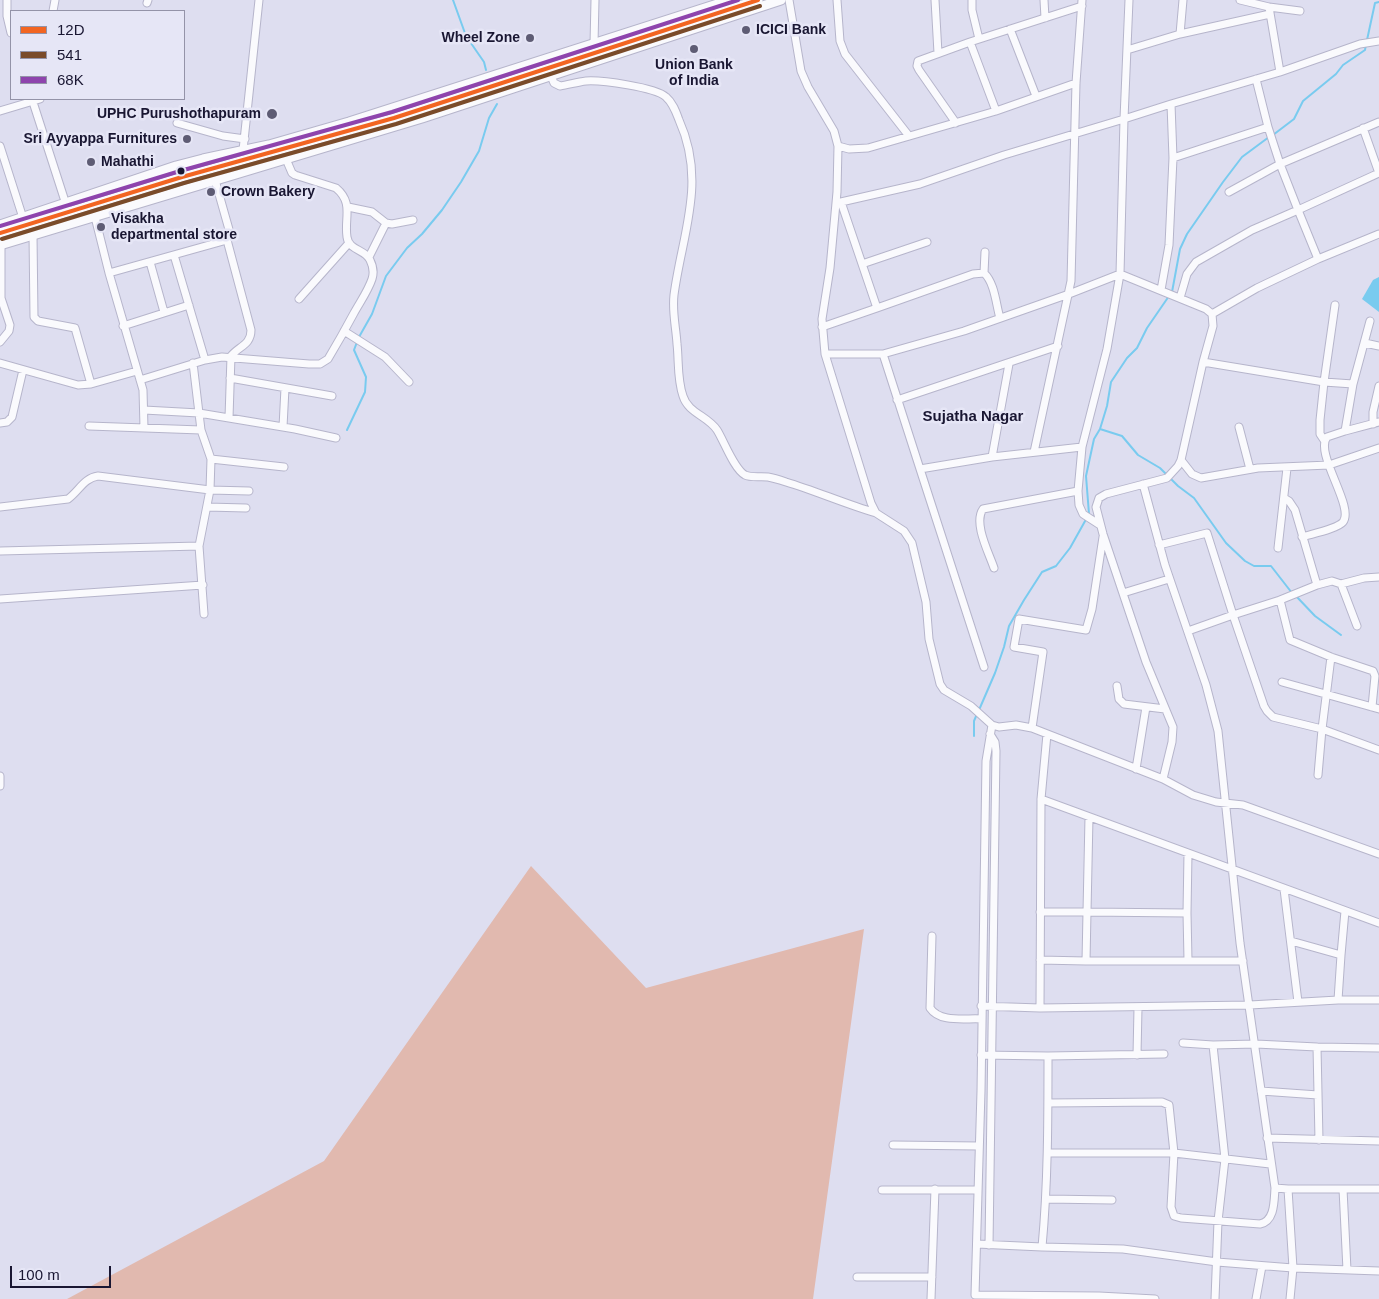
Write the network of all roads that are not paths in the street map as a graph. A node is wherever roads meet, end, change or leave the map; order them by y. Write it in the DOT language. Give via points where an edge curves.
graph roads {
  1 [pos="7,0"];
  2 [pos="259,0"];
  3 [pos="595,0"];
  4 [pos="730,0"];
  5 [pos="758,0"];
  6 [pos="781,0"];
  7 [pos="790,0"];
  8 [pos="837,0"];
  9 [pos="935,0"];
  10 [pos="972,0"];
  11 [pos="1044,0"];
  12 [pos="1129,0"];
  13 [pos="1183,0"];
  14 [pos="1240,0"];
  15 [pos="1082,3"];
  16 [pos="1269,10"];
  17 [pos="1300,11"];
  18 [pos="9,17"];
  19 [pos="1046,18"];
  20 [pos="1010,29"];
  21 [pos="1180,34"];
  22 [pos="979,39"];
  23 [pos="1379,41"];
  24 [pos="970,42"];
  25 [pos="594,44"];
  26 [pos="1128,50"];
  27 [pos="938,53"];
  28 [pos="1280,72"];
  29 [pos="552,76"];
  30 [pos="1256,79"];
  31 [pos="1076,83"];
  32 [pos="1036,96"];
  33 [pos="32,100"];
  34 [pos="35,100"];
  35 [pos="1171,104"];
  36 [pos="996,110"];
  37 [pos="0,111"];
  38 [pos="1124,119"];
  39 [pos="1379,122"];
  40 [pos="177,123"];
  41 [pos="956,123"];
  42 [pos="1363,128"];
  43 [pos="1269,129"];
  44 [pos="1074,133"];
  45 [pos="909,136"];
  46 [pos="244,139"];
  47 [pos="0,146"];
  48 [pos="838,146"];
  49 [pos="243,150"];
  50 [pos="1173,158"];
  51 [pos="286,159"];
  52 [pos="1280,164"];
  53 [pos="1379,173"];
  54 [pos="215,180"];
  55 [pos="1229,192"];
  56 [pos="839,203"];
  57 [pos="348,207"];
  58 [pos="67,208"];
  59 [pos="1298,210"];
  60 [pos="95,217"];
  61 [pos="22,218"];
  62 [pos="413,220"];
  63 [pos="72,223"];
  64 [pos="386,223"];
  65 [pos="0,225"];
  66 [pos="0,233"];
  67 [pos="1379,234"];
  68 [pos="33,235"];
  69 [pos="227,240"];
  70 [pos="927,242"];
  71 [pos="349,243"];
  72 [pos="1,244"];
  73 [pos="985,252"];
  74 [pos="174,255"];
  75 [pos="369,257"];
  76 [pos="1318,259"];
  77 [pos="150,262"];
  78 [pos="862,264"];
  79 [pos="109,273"];
  80 [pos="984,273"];
  81 [pos="1120,274"];
  82 [pos="1162,291"];
  83 [pos="1069,294"];
  84 [pos="1178,297"];
  85 [pos="298,299"];
  86 [pos="189,305"];
  87 [pos="1336,305"];
  88 [pos="877,308"];
  89 [pos="164,312"];
  90 [pos="1212,314"];
  91 [pos="1000,318"];
  92 [pos="1370,321"];
  93 [pos="123,326"];
  94 [pos="822,327"];
  95 [pos="344,331"];
  96 [pos="0,342"];
  97 [pos="1365,343"];
  98 [pos="1058,346"];
  99 [pos="1379,346"];
  100 [pos="825,354"];
  101 [pos="883,354"];
  102 [pos="231,356"];
  103 [pos="205,360"];
  104 [pos="1203,362"];
  105 [pos="193,363"];
  106 [pos="0,364"];
  107 [pos="1009,364"];
  108 [pos="23,370"];
  109 [pos="137,370"];
  110 [pos="230,378"];
  111 [pos="140,380"];
  112 [pos="409,382"];
  113 [pos="1324,382"];
  114 [pos="91,384"];
  115 [pos="1353,384"];
  116 [pos="1379,386"];
  117 [pos="285,388"];
  118 [pos="332,396"];
  119 [pos="897,400"];
  120 [pos="144,410"];
  121 [pos="200,414"];
  122 [pos="230,418"];
  123 [pos="0,423"];
  124 [pos="1376,423"];
  125 [pos="89,426"];
  126 [pos="283,427"];
  127 [pos="1239,427"];
  128 [pos="144,428"];
  129 [pos="201,430"];
  130 [pos="1346,431"];
  131 [pos="336,438"];
  132 [pos="1324,440"];
  133 [pos="1082,447"];
  134 [pos="1379,448"];
  135 [pos="1034,452"];
  136 [pos="992,457"];
  137 [pos="211,459"];
  138 [pos="1181,460"];
  139 [pos="1329,465"];
  140 [pos="284,467"];
  141 [pos="1287,468"];
  142 [pos="920,469"];
  143 [pos="1250,469"];
  144 [pos="1143,484"];
  145 [pos="210,490"];
  146 [pos="248,491"];
  147 [pos="1078,491"];
  148 [pos="1284,498"];
  149 [pos="0,507"];
  150 [pos="207,507"];
  151 [pos="246,508"];
  152 [pos="876,513"];
  153 [pos="1100,525"];
  154 [pos="1103,534"];
  155 [pos="1302,537"];
  156 [pos="1159,545"];
  157 [pos="199,546"];
  158 [pos="1278,548"];
  159 [pos="0,551"];
  160 [pos="994,568"];
  161 [pos="1379,577"];
  162 [pos="1169,579"];
  163 [pos="1341,584"];
  164 [pos="203,585"];
  165 [pos="1317,585"];
  166 [pos="1123,593"];
  167 [pos="0,598"];
  168 [pos="1280,600"];
  169 [pos="204,614"];
  170 [pos="1233,615"];
  171 [pos="1357,626"];
  172 [pos="1188,631"];
  173 [pos="1331,657"];
  174 [pos="984,667"];
  175 [pos="1282,682"];
  176 [pos="1117,686"];
  177 [pos="1326,694"];
  178 [pos="1146,707"];
  179 [pos="1375,708"];
  180 [pos="1165,709"];
  181 [pos="992,726"];
  182 [pos="1032,728"];
  183 [pos="1322,729"];
  184 [pos="990,734"];
  185 [pos="1047,734"];
  186 [pos="1379,750"];
  187 [pos="1136,769"];
  188 [pos="1318,775"];
  189 [pos="0,776"];
  190 [pos="1163,779"];
  191 [pos="0,786"];
  192 [pos="1041,799"];
  193 [pos="1225,803"];
  194 [pos="1089,816"];
  195 [pos="1188,853"];
  196 [pos="1379,854"];
  197 [pos="1232,870"];
  198 [pos="1284,889"];
  199 [pos="1345,911"];
  200 [pos="1040,912"];
  201 [pos="1087,912"];
  202 [pos="1187,913"];
  203 [pos="1379,923"];
  204 [pos="932,936"];
  205 [pos="1290,941"];
  206 [pos="1340,955"];
  207 [pos="1040,960"];
  208 [pos="1086,960"];
  209 [pos="1188,960"];
  210 [pos="1243,961"];
  211 [pos="1338,1000"];
  212 [pos="1379,1000"];
  213 [pos="1298,1002"];
  214 [pos="1250,1005"];
  215 [pos="981,1006"];
  216 [pos="991,1007"];
  217 [pos="1040,1008"];
  218 [pos="1138,1008"];
  219 [pos="981,1019"];
  220 [pos="1183,1043"];
  221 [pos="1256,1044"];
  222 [pos="1213,1045"];
  223 [pos="1317,1047"];
  224 [pos="1379,1048"];
  225 [pos="981,1054"];
  226 [pos="991,1054"];
  227 [pos="1164,1054"];
  228 [pos="1137,1055"];
  229 [pos="1048,1056"];
  230 [pos="1261,1091"];
  231 [pos="1318,1095"];
  232 [pos="1048,1102"];
  233 [pos="1267,1138"];
  234 [pos="1319,1140"];
  235 [pos="1379,1141"];
  236 [pos="893,1145"];
  237 [pos="979,1146"];
  238 [pos="1174,1153"];
  239 [pos="1049,1154"];
  240 [pos="1225,1159"];
  241 [pos="1270,1164"];
  242 [pos="1275,1188"];
  243 [pos="1288,1189"];
  244 [pos="1344,1189"];
  245 [pos="1379,1189"];
  246 [pos="882,1190"];
  247 [pos="934,1190"];
  248 [pos="978,1190"];
  249 [pos="1046,1199"];
  250 [pos="1112,1200"];
  251 [pos="978,1202"];
  252 [pos="989,1202"];
  253 [pos="1218,1221"];
  254 [pos="977,1244"];
  255 [pos="989,1245"];
  256 [pos="1042,1247"];
  257 [pos="1217,1262"];
  258 [pos="1262,1266"];
  259 [pos="1293,1268"];
  260 [pos="1347,1270"];
  261 [pos="1379,1271"];
  262 [pos="857,1277"];
  263 [pos="932,1277"];
  264 [pos="975,1297"];
  265 [pos="1099,1297"];
  266 [pos="931,1299"];
  267 [pos="1155,1299"];
  268 [pos="1215,1299"];
  269 [pos="1256,1299"];
  270 [pos="1290,1299"];
  1 -- 18 [label="street"];
  2 -- 46 [label="street"];
  3 -- 25 [label="street"];
  4 -- 25 [label="main road"];
  5 -- 58 [label="main road" via="394,118"];
  6 -- 29 [label="main road"];
  7 -- 48 [label="street" via="801,71 834,131"];
  8 -- 45 [label="street" via="840,41 845,54"];
  9 -- 27 [label="street"];
  10 -- 22 [label="street"];
  11 -- 19 [label="street"];
  12 -- 26 [label="street"];
  13 -- 21 [label="street"];
  14 -- 16 [label="street"];
  15 -- 19 [label="street"];
  15 -- 31 [label="street"];
  16 -- 17 [label="street"];
  16 -- 21 [label="street"];
  16 -- 28 [label="street"];
  19 -- 20 [label="street"];
  20 -- 22 [label="street"];
  20 -- 32 [label="street"];
  21 -- 26 [label="street"];
  22 -- 24 [label="street"];
  23 -- 28 [label="street"];
  24 -- 27 [label="street"];
  24 -- 36 [label="street"];
  25 -- 49 [label="main road" via="349,122"];
  26 -- 38 [label="street"];
  27 -- 41 [label="street" via="920,60 917,68"];
  28 -- 30 [label="street"];
  29 -- 51 [label="main road"];
  29 -- 152 [label="street" via="554,83 560,86 601,81 656,92 672,104 682,128 690,161 691,206 674,294 673,317 679,378 687,405 717,430 745,475 789,483"];
  30 -- 35 [label="street"];
  30 -- 43 [label="street"];
  31 -- 32 [label="street"];
  31 -- 44 [label="street"];
  32 -- 36 [label="street"];
  33 -- 37 [label="street"];
  34 -- 58 [label="street"];
  35 -- 38 [label="street"];
  35 -- 50 [label="street"];
  36 -- 41 [label="street"];
  38 -- 44 [label="street"];
  38 -- 81 [label="street"];
  39 -- 42 [label="street"];
  40 -- 46 [label="street"];
  41 -- 45 [label="street"];
  42 -- 52 [label="street"];
  42 -- 53 [label="street"];
  43 -- 50 [label="street"];
  43 -- 52 [label="street"];
  44 -- 56 [label="street" via="920,184"];
  44 -- 83 [label="street"];
  45 -- 48 [label="street" via="868,148"];
  46 -- 49 [label="street"];
  47 -- 61 [label="street"];
  48 -- 56 [label="street"];
  49 -- 58 [label="main road" via="176,166"];
  50 -- 82 [label="street" via="1170,245"];
  51 -- 54 [label="main road"];
  51 -- 57 [label="street" via="295,175 336,188"];
  52 -- 55 [label="street"];
  52 -- 59 [label="street"];
  53 -- 59 [label="street"];
  54 -- 60 [label="main road"];
  54 -- 69 [label="street" via="230,233"];
  56 -- 78 [label="street"];
  56 -- 94 [label="street"];
  57 -- 64 [label="street" via="372,212"];
  57 -- 71 [label="street"];
  58 -- 61 [label="main road"];
  58 -- 63 [label="street"];
  58 -- 66 [label="main road"];
  59 -- 76 [label="street"];
  59 -- 84 [label="street" via="1252,230 1196,262"];
  60 -- 63 [label="main road"];
  60 -- 79 [label="street"];
  61 -- 65 [label="main road"];
  62 -- 64 [label="street"];
  63 -- 68 [label="main road"];
  64 -- 75 [label="street"];
  67 -- 76 [label="street"];
  68 -- 72 [label="main road"];
  68 -- 114 [label="street" via="35,320 75,328"];
  69 -- 74 [label="street"];
  69 -- 102 [label="street" via="251,330 247,344"];
  70 -- 78 [label="street"];
  71 -- 75 [label="street"];
  71 -- 85 [label="street"];
  72 -- 96 [label="street" via="1,298 10,325"];
  73 -- 80 [label="street"];
  74 -- 77 [label="street"];
  74 -- 86 [label="street"];
  75 -- 95 [label="street" via="372,278"];
  76 -- 90 [label="street"];
  77 -- 79 [label="street"];
  77 -- 89 [label="street"];
  78 -- 88 [label="street"];
  79 -- 93 [label="street"];
  80 -- 88 [label="street"];
  80 -- 91 [label="street" via="991,284"];
  81 -- 82 [label="street"];
  81 -- 83 [label="street"];
  81 -- 133 [label="street" via="1107,349"];
  82 -- 84 [label="street"];
  83 -- 91 [label="street"];
  83 -- 98 [label="street"];
  84 -- 90 [label="street"];
  86 -- 89 [label="street"];
  86 -- 103 [label="street"];
  87 -- 113 [label="street"];
  88 -- 94 [label="street"];
  89 -- 93 [label="street"];
  90 -- 104 [label="street" via="1213,326"];
  91 -- 101 [label="street"];
  92 -- 97 [label="street"];
  93 -- 109 [label="street"];
  94 -- 100 [label="street"];
  95 -- 102 [label="street" via="328,359 320,364"];
  95 -- 112 [label="street" via="385,357"];
  97 -- 99 [label="street"];
  97 -- 115 [label="street"];
  98 -- 107 [label="street"];
  98 -- 135 [label="street"];
  100 -- 101 [label="street"];
  100 -- 152 [label="street"];
  101 -- 119 [label="street"];
  102 -- 103 [label="street"];
  102 -- 110 [label="street"];
  103 -- 105 [label="street"];
  104 -- 113 [label="street"];
  104 -- 138 [label="street"];
  105 -- 111 [label="street"];
  105 -- 121 [label="street"];
  106 -- 108 [label="street"];
  107 -- 119 [label="street"];
  107 -- 136 [label="street"];
  108 -- 114 [label="street" via="64,383"];
  108 -- 123 [label="street" via="12,417"];
  109 -- 111 [label="street"];
  109 -- 114 [label="street"];
  110 -- 117 [label="street"];
  110 -- 122 [label="street"];
  111 -- 120 [label="street"];
  113 -- 115 [label="street"];
  113 -- 132 [label="street" via="1320,432"];
  115 -- 130 [label="street"];
  116 -- 124 [label="street" via="1373,412"];
  117 -- 118 [label="street"];
  117 -- 126 [label="street"];
  119 -- 142 [label="street"];
  120 -- 121 [label="street"];
  120 -- 128 [label="street"];
  121 -- 122 [label="street"];
  121 -- 129 [label="street"];
  122 -- 126 [label="street"];
  124 -- 130 [label="street"];
  125 -- 128 [label="street"];
  126 -- 131 [label="street"];
  127 -- 143 [label="street"];
  128 -- 129 [label="street"];
  129 -- 137 [label="street"];
  130 -- 132 [label="street" via="1329,435"];
  132 -- 139 [label="street"];
  133 -- 135 [label="street"];
  133 -- 147 [label="street"];
  134 -- 139 [label="street"];
  135 -- 136 [label="street"];
  136 -- 142 [label="street"];
  137 -- 140 [label="street"];
  137 -- 145 [label="street"];
  138 -- 143 [label="street" via="1198,478"];
  138 -- 144 [label="street" via="1166,478"];
  139 -- 141 [label="street"];
  139 -- 155 [label="street" via="1342,500 1344,521"];
  141 -- 143 [label="street"];
  141 -- 148 [label="street"];
  142 -- 174 [label="street"];
  144 -- 153 [label="street" via="1102,496 1096,507"];
  144 -- 156 [label="street"];
  145 -- 146 [label="street"];
  145 -- 149 [label="street" via="98,476 87,479 68,499"];
  145 -- 150 [label="street"];
  147 -- 153 [label="street" via="1083,514"];
  147 -- 160 [label="street" via="983,509 979,514 979,524"];
  148 -- 155 [label="street" via="1294,506"];
  148 -- 158 [label="street"];
  150 -- 151 [label="street"];
  150 -- 157 [label="street"];
  152 -- 181 [label="street" via="904,531 912,543 940,684 946,693 972,706"];
  153 -- 154 [label="street"];
  154 -- 166 [label="street"];
  154 -- 182 [label="street" via="1086,630 1019,619 1014,647 1043,652"];
  155 -- 165 [label="street"];
  156 -- 162 [label="street"];
  156 -- 170 [label="street" via="1207,533"];
  157 -- 159 [label="street"];
  157 -- 164 [label="street"];
  161 -- 163 [label="street"];
  162 -- 166 [label="street"];
  162 -- 172 [label="street"];
  163 -- 165 [label="street" via="1332,581"];
  163 -- 171 [label="street"];
  164 -- 167 [label="street"];
  164 -- 169 [label="street"];
  165 -- 168 [label="street"];
  166 -- 180 [label="street"];
  168 -- 170 [label="street"];
  168 -- 173 [label="street" via="1290,640"];
  170 -- 172 [label="street"];
  170 -- 183 [label="street" via="1267,711 1273,716"];
  172 -- 193 [label="street" via="1216,718"];
  173 -- 177 [label="street"];
  173 -- 179 [label="street" via="1374,672"];
  175 -- 177 [label="street"];
  176 -- 178 [label="street" via="1121,702 1127,706"];
  177 -- 179 [label="street"];
  177 -- 183 [label="street"];
  178 -- 180 [label="street"];
  178 -- 187 [label="street"];
  180 -- 190 [label="street" via="1173,733"];
  181 -- 182 [label="street"];
  181 -- 184 [label="street"];
  182 -- 185 [label="street"];
  183 -- 186 [label="street"];
  183 -- 188 [label="street"];
  184 -- 215 [label="street" via="986,761"];
  184 -- 216 [label="street" via="996,747"];
  185 -- 187 [label="street"];
  185 -- 192 [label="street"];
  187 -- 190 [label="street"];
  189 -- 191 [label="street"];
  190 -- 193 [label="street" via="1193,795"];
  192 -- 194 [label="street"];
  192 -- 200 [label="street"];
  193 -- 196 [label="street" via="1243,805"];
  193 -- 197 [label="street"];
  194 -- 195 [label="street"];
  194 -- 201 [label="street"];
  195 -- 197 [label="street"];
  195 -- 202 [label="street"];
  197 -- 198 [label="street"];
  197 -- 210 [label="street"];
  198 -- 199 [label="street"];
  198 -- 205 [label="street"];
  199 -- 203 [label="street"];
  199 -- 206 [label="street"];
  200 -- 201 [label="street"];
  200 -- 207 [label="street"];
  201 -- 202 [label="street"];
  201 -- 208 [label="street"];
  202 -- 209 [label="street"];
  204 -- 219 [label="street" via="930,1008 942,1018"];
  205 -- 206 [label="street"];
  205 -- 213 [label="street"];
  206 -- 211 [label="street"];
  207 -- 208 [label="street"];
  207 -- 217 [label="street"];
  208 -- 209 [label="street"];
  209 -- 210 [label="street"];
  210 -- 214 [label="street"];
  211 -- 212 [label="street"];
  211 -- 213 [label="street"];
  213 -- 214 [label="street"];
  214 -- 218 [label="street"];
  214 -- 221 [label="street"];
  215 -- 216 [label="street"];
  215 -- 219 [label="street"];
  216 -- 217 [label="street"];
  216 -- 226 [label="street"];
  217 -- 218 [label="street"];
  218 -- 228 [label="street"];
  219 -- 225 [label="street"];
  220 -- 222 [label="street"];
  221 -- 222 [label="street"];
  221 -- 223 [label="street"];
  221 -- 230 [label="street"];
  222 -- 240 [label="street"];
  223 -- 224 [label="street"];
  223 -- 231 [label="street"];
  225 -- 226 [label="street"];
  225 -- 237 [label="street"];
  226 -- 229 [label="street"];
  226 -- 252 [label="street"];
  227 -- 228 [label="street"];
  228 -- 229 [label="street"];
  229 -- 232 [label="street"];
  230 -- 231 [label="street"];
  230 -- 233 [label="street"];
  231 -- 234 [label="street"];
  232 -- 238 [label="street" via="1162,1102 1169,1105"];
  232 -- 239 [label="street"];
  233 -- 234 [label="street"];
  233 -- 241 [label="street"];
  234 -- 235 [label="street"];
  236 -- 237 [label="street"];
  237 -- 248 [label="street"];
  238 -- 239 [label="street"];
  238 -- 240 [label="street"];
  238 -- 253 [label="street" via="1171,1207 1174,1216"];
  239 -- 249 [label="street"];
  240 -- 241 [label="street"];
  240 -- 253 [label="street"];
  241 -- 242 [label="street"];
  242 -- 243 [label="street"];
  242 -- 253 [label="street" via="1272,1212 1266,1222"];
  243 -- 244 [label="street"];
  243 -- 259 [label="street"];
  244 -- 245 [label="street"];
  244 -- 260 [label="street"];
  246 -- 247 [label="street"];
  247 -- 248 [label="street"];
  247 -- 263 [label="street"];
  248 -- 251 [label="street"];
  249 -- 250 [label="street"];
  249 -- 256 [label="street"];
  251 -- 252 [label="street"];
  251 -- 254 [label="street"];
  252 -- 255 [label="street"];
  253 -- 257 [label="street"];
  254 -- 255 [label="street"];
  254 -- 264 [label="street"];
  255 -- 256 [label="street"];
  256 -- 257 [label="street" via="1123,1249"];
  257 -- 258 [label="street"];
  257 -- 268 [label="street"];
  258 -- 259 [label="street"];
  258 -- 269 [label="street"];
  259 -- 260 [label="street"];
  259 -- 270 [label="street"];
  260 -- 261 [label="street"];
  262 -- 263 [label="street"];
  263 -- 266 [label="street"];
  264 -- 265 [label="street"];
  265 -- 267 [label="street"];
}
